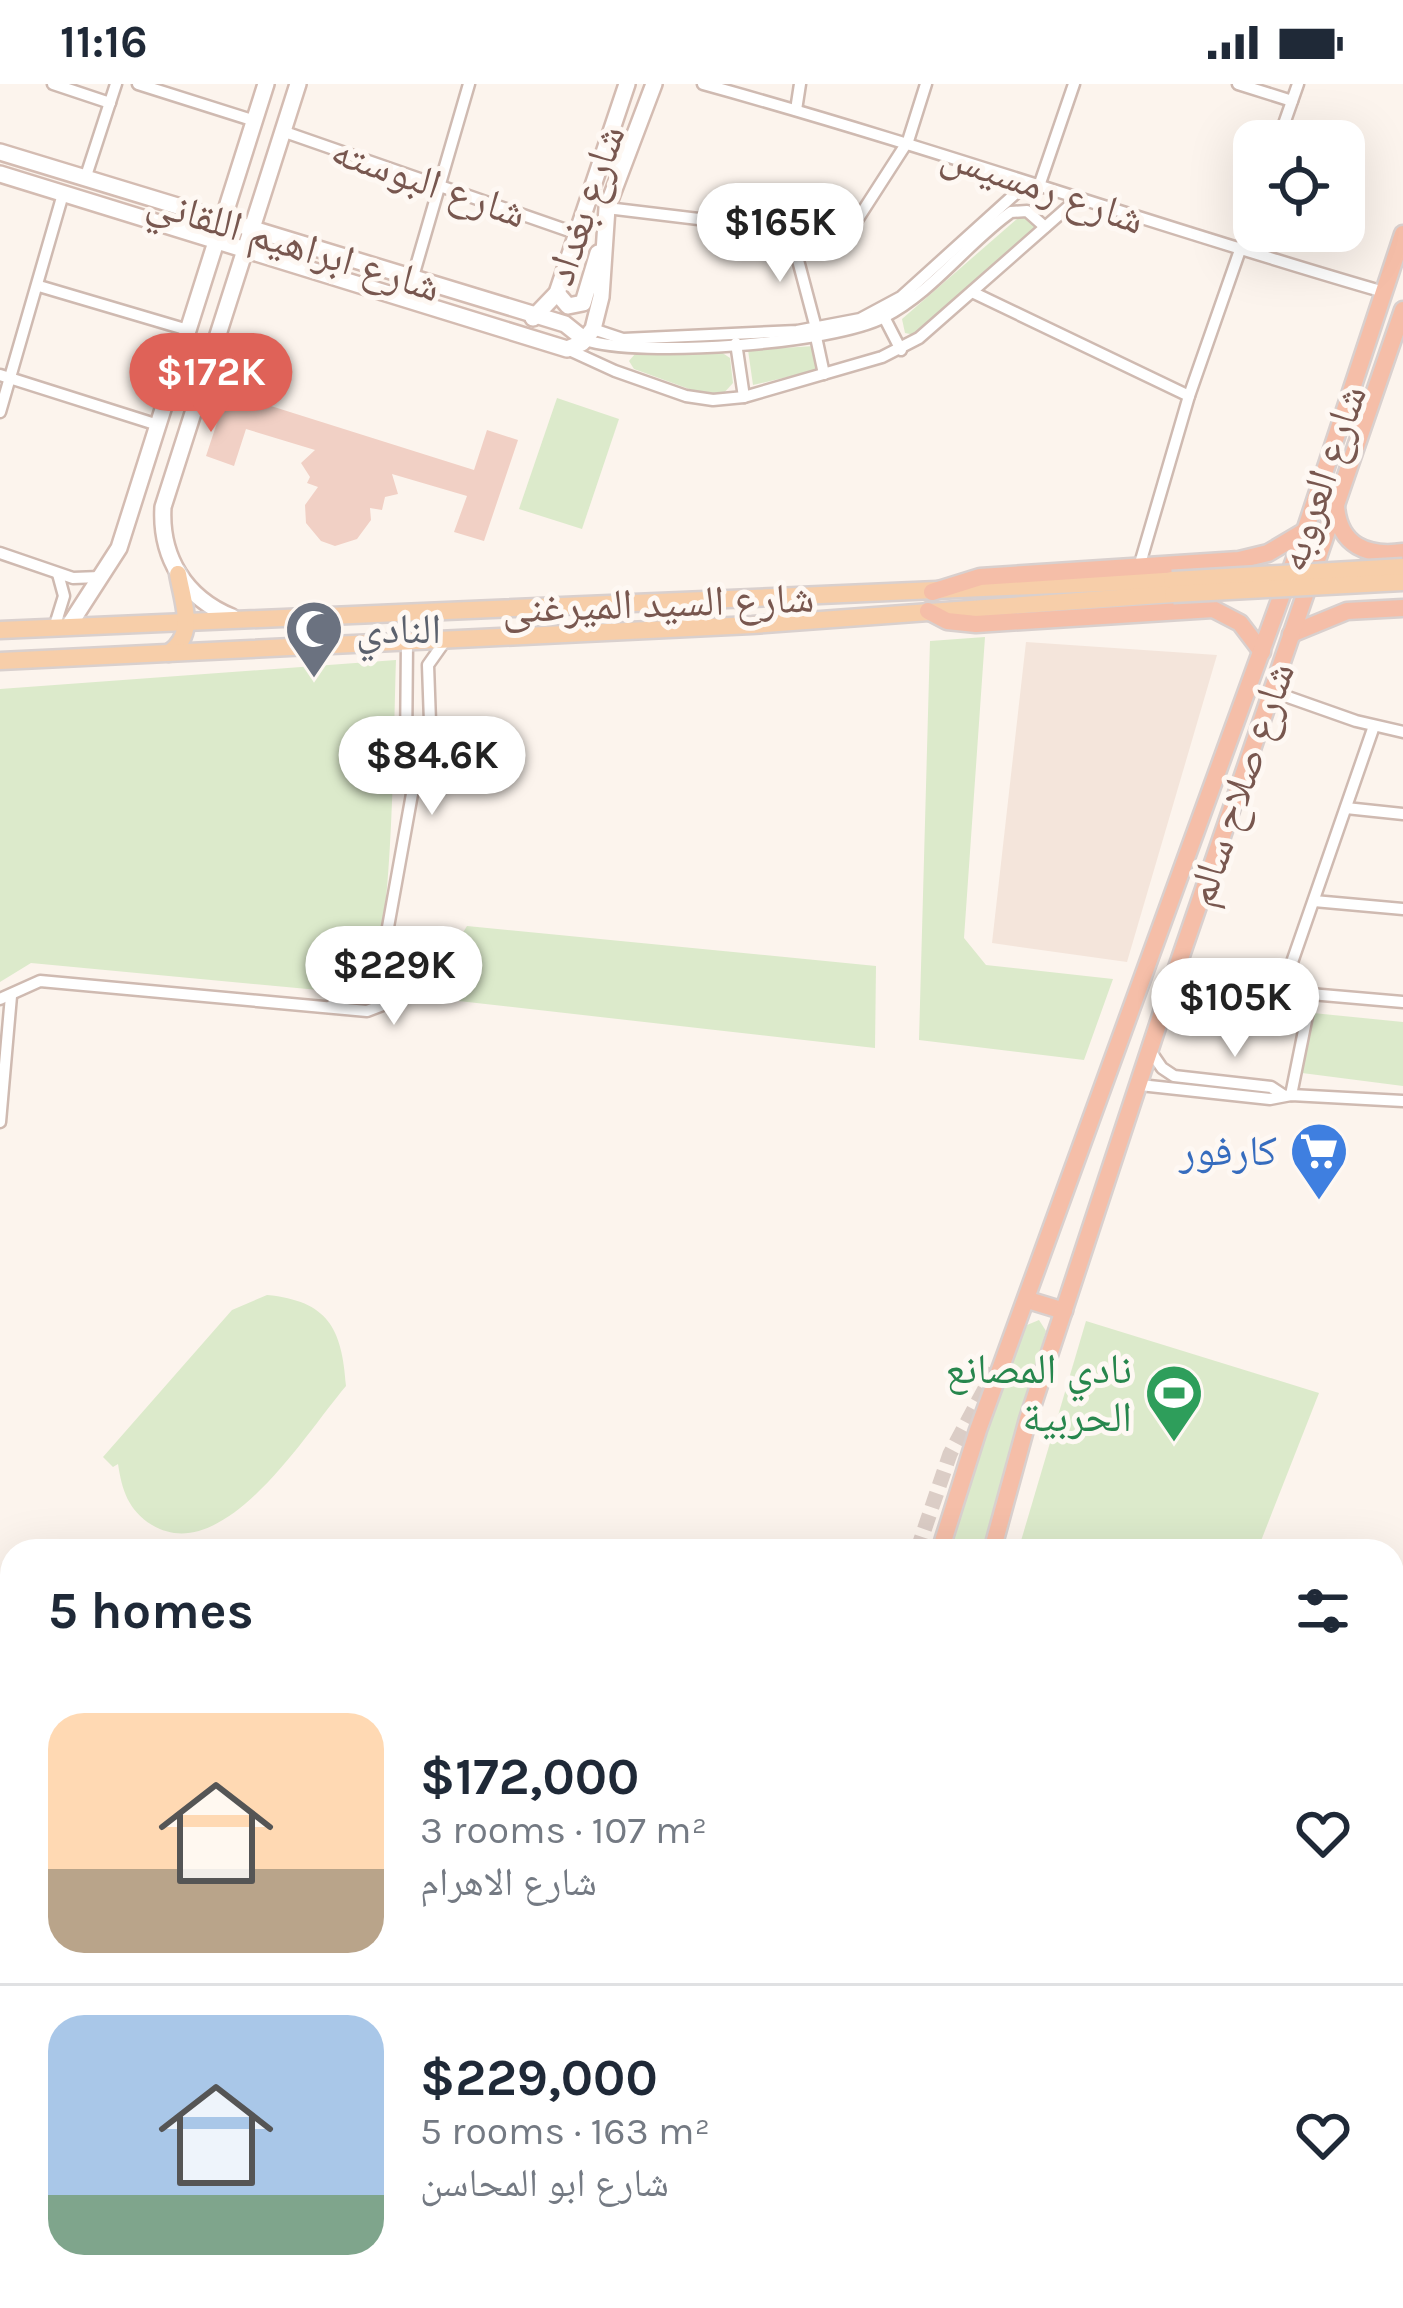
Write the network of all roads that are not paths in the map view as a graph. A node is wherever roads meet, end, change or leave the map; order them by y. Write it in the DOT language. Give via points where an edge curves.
graph roads {
  1 [pos="53,84"];
  2 [pos="116,84"];
  3 [pos="138,84"];
  4 [pos="266,84"];
  5 [pos="298,84"];
  6 [pos="469,84"];
  7 [pos="627,84"];
  8 [pos="654,84"];
  9 [pos="703,84"];
  10 [pos="800,84"];
  11 [pos="926,84"];
  12 [pos="1074,84"];
  13 [pos="1238,84"];
  14 [pos="1298,84"];
  15 [pos="1292,101"];
  16 [pos="110,103"];
  17 [pos="796,110"];
  18 [pos="1285,120"];
  19 [pos="254,121"];
  20 [pos="283,131"];
  21 [pos="908,141"];
  22 [pos="0,152"];
  23 [pos="0,174"];
  24 [pos="85,178"];
  25 [pos="440,186"];
  26 [pos="1032,186"];
  27 [pos="64,194"];
  28 [pos="230,197"];
  29 [pos="1076,200"];
  30 [pos="259,202"];
  31 [pos="607,208"];
  32 [pos="222,222"];
  33 [pos="1046,227"];
  34 [pos="250,230"];
  35 [pos="790,230"];
  36 [pos="575,233"];
  37 [pos="1403,234"];
  38 [pos="216,242"];
  39 [pos="1233,248"];
  40 [pos="601,250"];
  41 [pos="244,251"];
  42 [pos="1239,252"];
  43 [pos="1247,252"];
  44 [pos="412,280"];
  45 [pos="39,286"];
  46 [pos="972,292"];
  47 [pos="1384,292"];
  48 [pos="556,293"];
  49 [pos="1403,310"];
  50 [pos="532,317"];
  51 [pos="884,317"];
  52 [pos="565,324"];
  53 [pos="188,330"];
  54 [pos="816,333"];
  55 [pos="589,334"];
  56 [pos="1398,335"];
  57 [pos="736,343"];
  58 [pos="561,348"];
  59 [pos="622,348"];
  60 [pos="902,350"];
  61 [pos="615,371"];
  62 [pos="824,374"];
  63 [pos="6,377"];
  64 [pos="1189,396"];
  65 [pos="744,397"];
  66 [pos="0,412"];
  67 [pos="158,424"];
  68 [pos="1336,506"];
  69 [pos="1305,531"];
  70 [pos="1403,552"];
  71 [pos="0,553"];
  72 [pos="1377,554"];
  73 [pos="1206,562"];
  74 [pos="1139,567"];
  75 [pos="1403,567"];
  76 [pos="58,574"];
  77 [pos="178,574"];
  78 [pos="104,576"];
  79 [pos="1403,582"];
  80 [pos="930,601"];
  81 [pos="907,603"];
  82 [pos="1374,608"];
  83 [pos="1403,608"];
  84 [pos="1203,610"];
  85 [pos="232,617"];
  86 [pos="187,620"];
  87 [pos="63,625"];
  88 [pos="0,630"];
  89 [pos="1292,634"];
  90 [pos="448,639"];
  91 [pos="407,641"];
  92 [pos="234,650"];
  93 [pos="1262,652"];
  94 [pos="168,653"];
  95 [pos="0,662"];
  96 [pos="1271,691"];
  97 [pos="1374,726"];
  98 [pos="1403,731"];
  99 [pos="412,794"];
  100 [pos="1346,808"];
  101 [pos="1403,814"];
  102 [pos="1314,902"];
  103 [pos="1403,909"];
  104 [pos="379,977"];
  105 [pos="1172,982"];
  106 [pos="364,994"];
  107 [pos="1281,994"];
  108 [pos="1311,996"];
  109 [pos="6,997"];
  110 [pos="388,998"];
  111 [pos="1403,1002"];
  112 [pos="321,1007"];
  113 [pos="367,1011"];
  114 [pos="4,1025"];
  115 [pos="1151,1051"];
  116 [pos="1140,1085"];
  117 [pos="1287,1095"];
  118 [pos="1403,1101"];
  119 [pos="0,1122"];
  120 [pos="1028,1300"];
  121 [pos="1064,1311"];
  122 [pos="944,1539"];
  123 [pos="996,1539"];
  1 -- 16 [label="street"];
  2 -- 16 [label="street"];
  3 -- 19 [label="street"];
  4 -- 19 [label="main road"];
  5 -- 20 [label="main road"];
  6 -- 25 [label="street"];
  7 -- 36 [label="main road, شارع بغداد"];
  8 -- 31 [label="main road, شارع بغداد"];
  9 -- 17 [label="street, شارع رمسيس"];
  10 -- 17 [label="street"];
  11 -- 21 [label="street"];
  12 -- 26 [label="street"];
  13 -- 15 [label="street"];
  14 -- 15 [label="street"];
  15 -- 18 [label="street"];
  16 -- 24 [label="street"];
  17 -- 21 [label="street, شارع رمسيس"];
  19 -- 28 [label="main road"];
  20 -- 25 [label="street, شارع البوسته"];
  20 -- 30 [label="main road"];
  21 -- 26 [label="street, شارع رمسيس"];
  21 -- 35 [label="street" via="854,229"];
  22 -- 24 [label="main road, شارع ابراهيم اللقاني"];
  23 -- 27 [label="main road, شارع ابراهيم اللقاني"];
  24 -- 32 [label="main road, شارع ابراهيم اللقاني"];
  25 -- 36 [label="street, شارع البوسته"];
  25 -- 44 [label="street"];
  26 -- 29 [label="street, شارع رمسيس"];
  26 -- 54 [label="street, شارع ابراهيم اللقاني" via="893,302"];
  27 -- 38 [label="main road, شارع ابراهيم اللقاني"];
  27 -- 45 [label="street"];
  28 -- 30 [label="main road" via="243,206"];
  28 -- 32 [label="main road"];
  29 -- 33 [label="street, شارع ابراهيم اللقاني"];
  29 -- 39 [label="street, شارع رمسيس"];
  30 -- 34 [label="main road"];
  31 -- 35 [label="street"];
  31 -- 40 [label="main road, شارع بغداد"];
  32 -- 34 [label="main road, شارع ابراهيم اللقاني"];
  32 -- 38 [label="main road"];
  33 -- 46 [label="street, شارع ابراهيم اللقاني"];
  33 -- 51 [label="street, شارع ابراهيم اللقاني" via="1027,211 1012,212"];
  34 -- 41 [label="main road"];
  34 -- 44 [label="main road, شارع ابراهيم اللقاني"];
  35 -- 54 [label="street"];
  36 -- 48 [label="main road, شارع بغداد"];
  37 -- 47 [label="highway, شارع العروبه"];
  38 -- 41 [label="main road, شارع ابراهيم اللقاني"];
  38 -- 53 [label="main road"];
  40 -- 48 [label="main road" via="583,303 568,306"];
  40 -- 55 [label="main road, شارع بغداد" via="601,296"];
  41 -- 58 [label="main road, شارع ابراهيم اللقاني"];
  41 -- 77 [label="main road" via="165,498 165,542"];
  42 -- 64 [label="street"];
  43 -- 47 [label="street, شارع رمسيس"];
  44 -- 50 [label="main road, شارع ابراهيم اللقاني"];
  45 -- 53 [label="street"];
  45 -- 63 [label="street"];
  46 -- 60 [label="street, شارع ابراهيم اللقاني"];
  46 -- 64 [label="street"];
  47 -- 69 [label="highway, شارع العروبه"];
  48 -- 50 [label="main road, شارع بغداد"];
  49 -- 56 [label="highway, شارع العروبه"];
  50 -- 52 [label="main road, شارع ابراهيم اللقاني"];
  51 -- 54 [label="street, شارع ابراهيم اللقاني"];
  51 -- 60 [label="street"];
  52 -- 55 [label="main road, شارع ابراهيم اللقاني"];
  52 -- 58 [label="main road"];
  53 -- 67 [label="main road"];
  54 -- 55 [label="street, شارع ابراهيم اللقاني" via="623,340"];
  54 -- 57 [label="street, شارع ابراهيم اللقاني"];
  54 -- 62 [label="street"];
  55 -- 58 [label="main road"];
  55 -- 59 [label="street, شارع ابراهيم اللقاني"];
  56 -- 68 [label="highway, شارع العروبه"];
  57 -- 59 [label="street, شارع ابراهيم اللقاني"];
  57 -- 65 [label="street"];
  58 -- 61 [label="street, شارع ابراهيم اللقاني"];
  59 -- 61 [label="street"];
  60 -- 62 [label="street, شارع ابراهيم اللقاني"];
  61 -- 65 [label="street, شارع ابراهيم اللقاني" via="691,397"];
  62 -- 65 [label="street, شارع ابراهيم اللقاني"];
  63 -- 66 [label="street"];
  63 -- 67 [label="street"];
  64 -- 74 [label="street"];
  67 -- 78 [label="main road"];
  68 -- 72 [label="highway" via="1350,542"];
  68 -- 89 [label="highway, شارع العروبه"];
  69 -- 73 [label="highway, شارع السيد الميرغنى" via="1254,558"];
  69 -- 93 [label="highway, شارع العروبه"];
  70 -- 72 [label="highway"];
  71 -- 76 [label="street"];
  72 -- 82 [label="highway" via="1356,578"];
  73 -- 74 [label="highway, شارع السيد الميرغنى"];
  73 -- 84 [label="highway" via="1212,586"];
  74 -- 80 [label="highway, شارع السيد الميرغنى" via="980,577"];
  75 -- 80 [label="main road, bridge"];
  76 -- 78 [label="street"];
  76 -- 87 [label="street"];
  77 -- 85 [label="main road" via="201,601"];
  77 -- 86 [label="main road"];
  78 -- 87 [label="main road"];
  79 -- 80 [label="main road, bridge"];
  80 -- 81 [label="main road, شارع السيد الميرغنى"];
  80 -- 84 [label="highway, شارع السيد الميرغنى" via="947,621 976,624"];
  81 -- 85 [label="main road, شارع السيد الميرغنى"];
  81 -- 90 [label="main road, شارع السيد الميرغنى" via="742,626"];
  82 -- 83 [label="highway"];
  82 -- 89 [label="highway" via="1334,614"];
  84 -- 93 [label="highway" via="1240,623"];
  85 -- 86 [label="main road, شارع السيد الميرغنى"];
  85 -- 92 [label="main road" via="223,635"];
  86 -- 87 [label="main road, شارع السيد الميرغنى"];
  86 -- 94 [label="main road" via="183,640"];
  87 -- 88 [label="main road, شارع السيد الميرغنى"];
  89 -- 96 [label="highway, شارع صلاح سالم"];
  90 -- 91 [label="main road, شارع السيد الميرغنى"];
  90 -- 99 [label="street" via="428,664 432,745"];
  91 -- 92 [label="main road, شارع السيد الميرغنى"];
  91 -- 99 [label="street"];
  92 -- 94 [label="main road, شارع السيد الميرغنى"];
  93 -- 120 [label="highway, شارع صلاح سالم"];
  94 -- 95 [label="main road, شارع السيد الميرغنى"];
  96 -- 97 [label="street"];
  96 -- 105 [label="highway, شارع صلاح سالم"];
  97 -- 98 [label="street"];
  97 -- 100 [label="street"];
  99 -- 104 [label="street"];
  100 -- 101 [label="street"];
  100 -- 102 [label="street"];
  102 -- 103 [label="street"];
  102 -- 107 [label="street"];
  104 -- 106 [label="street"];
  104 -- 110 [label="street"];
  105 -- 107 [label="street"];
  105 -- 115 [label="highway, شارع صلاح سالم"];
  106 -- 110 [label="street"];
  106 -- 112 [label="street"];
  106 -- 113 [label="street"];
  107 -- 108 [label="street"];
  108 -- 111 [label="street"];
  108 -- 117 [label="street"];
  109 -- 112 [label="street" via="49,981"];
  109 -- 114 [label="street"];
  110 -- 113 [label="street"];
  112 -- 113 [label="street"];
  114 -- 119 [label="street"];
  115 -- 116 [label="highway, شارع صلاح سالم"];
  115 -- 117 [label="street" via="1174,1076"];
  116 -- 117 [label="street"];
  116 -- 121 [label="highway, شارع صلاح سالم"];
  117 -- 118 [label="street"];
  120 -- 121 [label="highway"];
  120 -- 122 [label="highway, شارع صلاح سالم"];
  121 -- 123 [label="highway, شارع صلاح سالم"];
}
